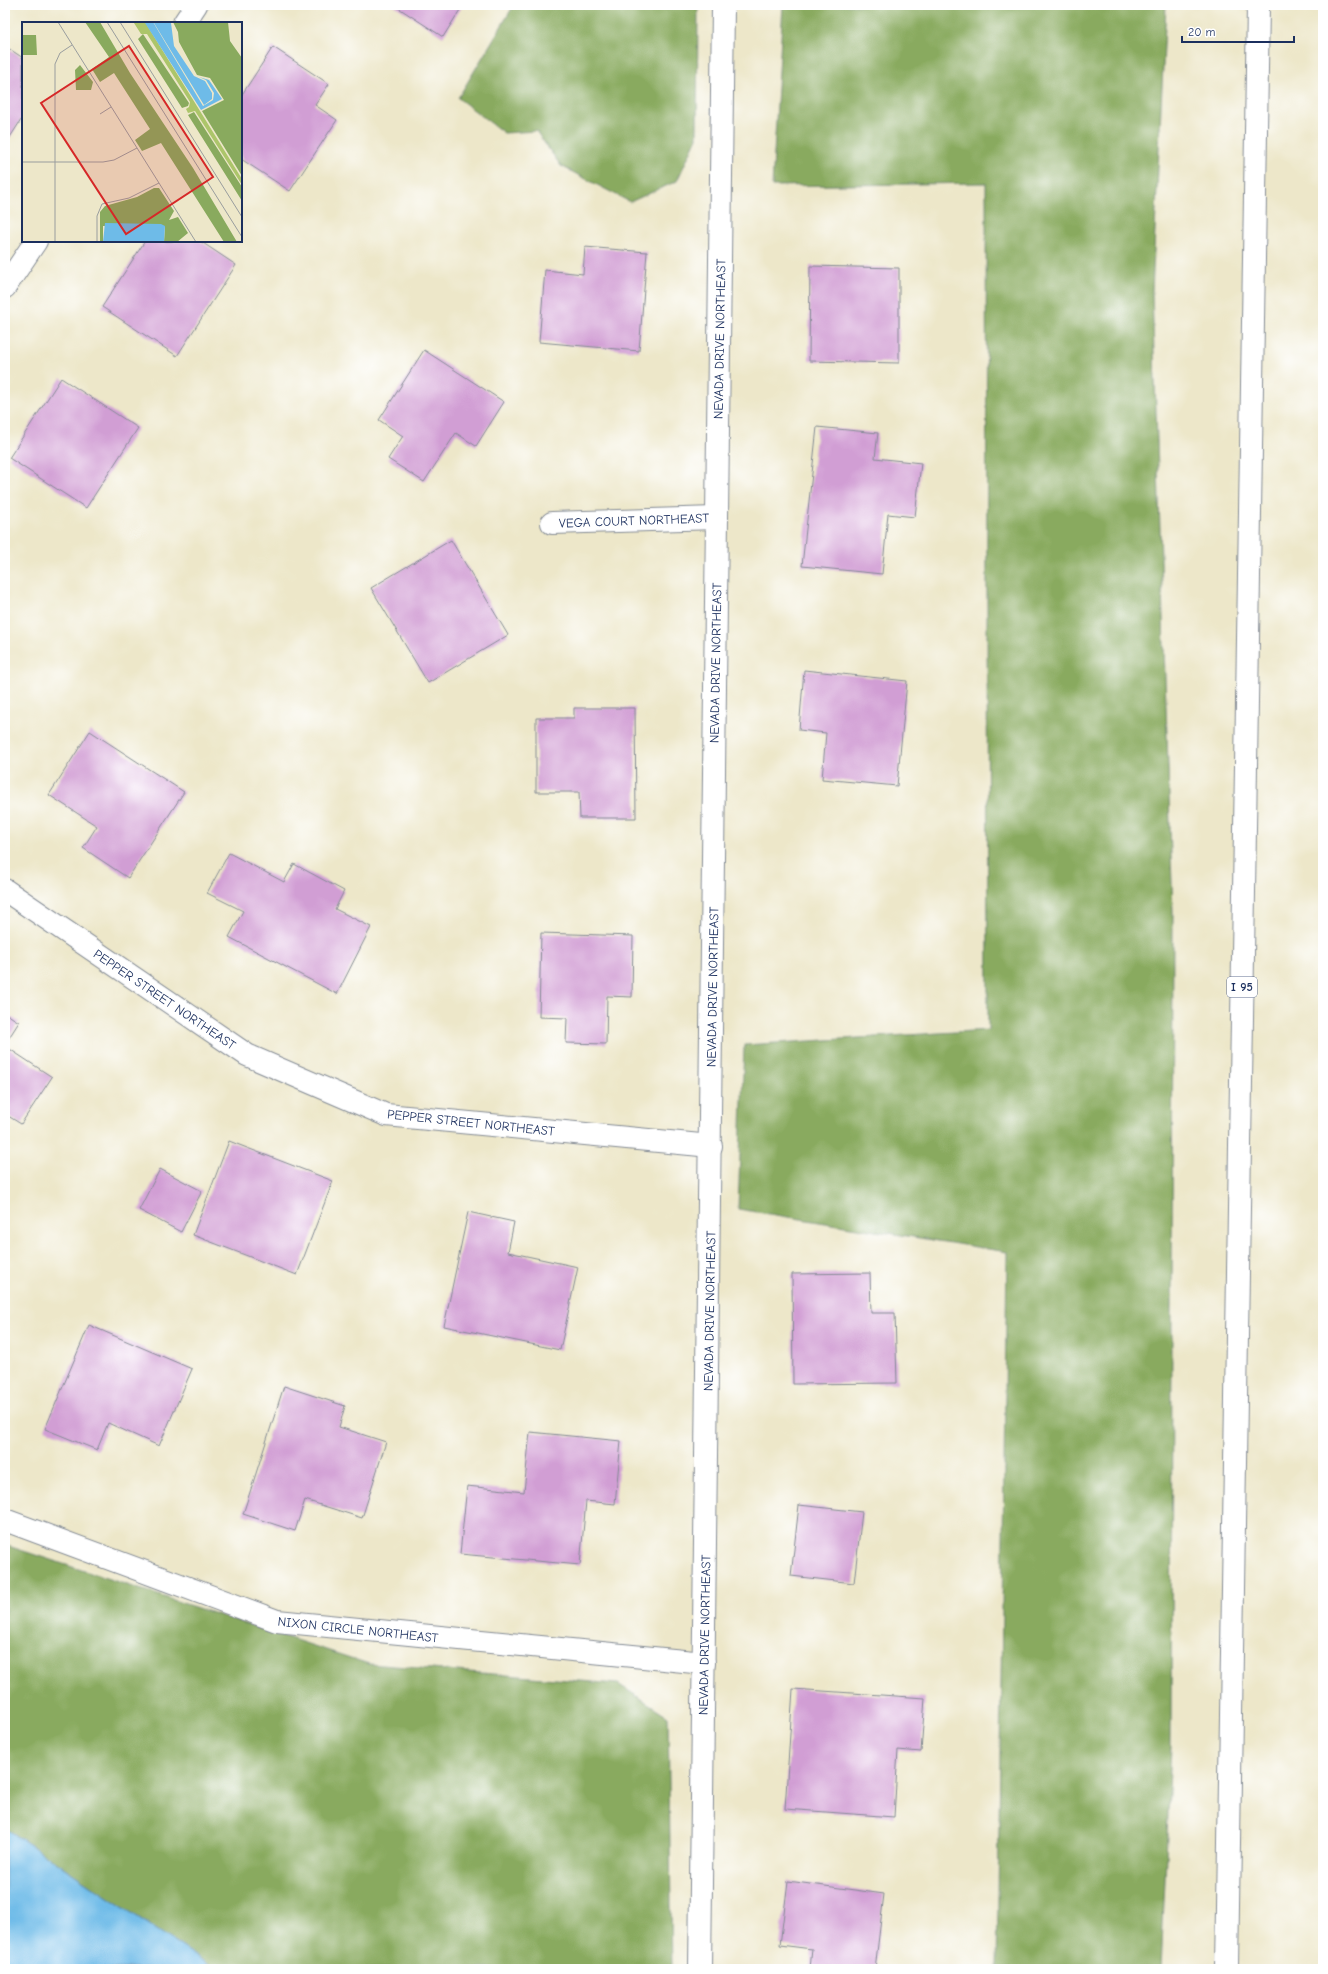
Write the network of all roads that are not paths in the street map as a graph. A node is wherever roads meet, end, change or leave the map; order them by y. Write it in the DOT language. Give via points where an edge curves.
graph roads {
  1 [pos="196,5"];
  2 [pos="723,5"];
  3 [pos="1258,5"];
  4 [pos="185,22"];
  5 [pos="35,242"];
  6 [pos="5,287"];
  7 [pos="716,518"];
  8 [pos="552,523"];
  9 [pos="5,890"];
  10 [pos="711,1146"];
  11 [pos="5,1520"];
  12 [pos="704,1663"];
  13 [pos="700,1969"];
  14 [pos="1227,1969"];
  1 -- 4 [label="main road"];
  2 -- 7 [label="main road, NEVADA DRIVE NORTHEAST"];
  3 -- 14 [label="main road, I 95"];
  5 -- 6 [label="main road"];
  7 -- 8 [label="main road, VEGA COURT NORTHEAST"];
  7 -- 10 [label="main road, NEVADA DRIVE NORTHEAST"];
  9 -- 10 [label="main road, PEPPER STREET NORTHEAST" via="247,1055 386,1115"];
  10 -- 12 [label="main road, NEVADA DRIVE NORTHEAST"];
  11 -- 12 [label="main road, NIXON CIRCLE NORTHEAST" via="277,1621"];
  12 -- 13 [label="main road, NEVADA DRIVE NORTHEAST"];
}
